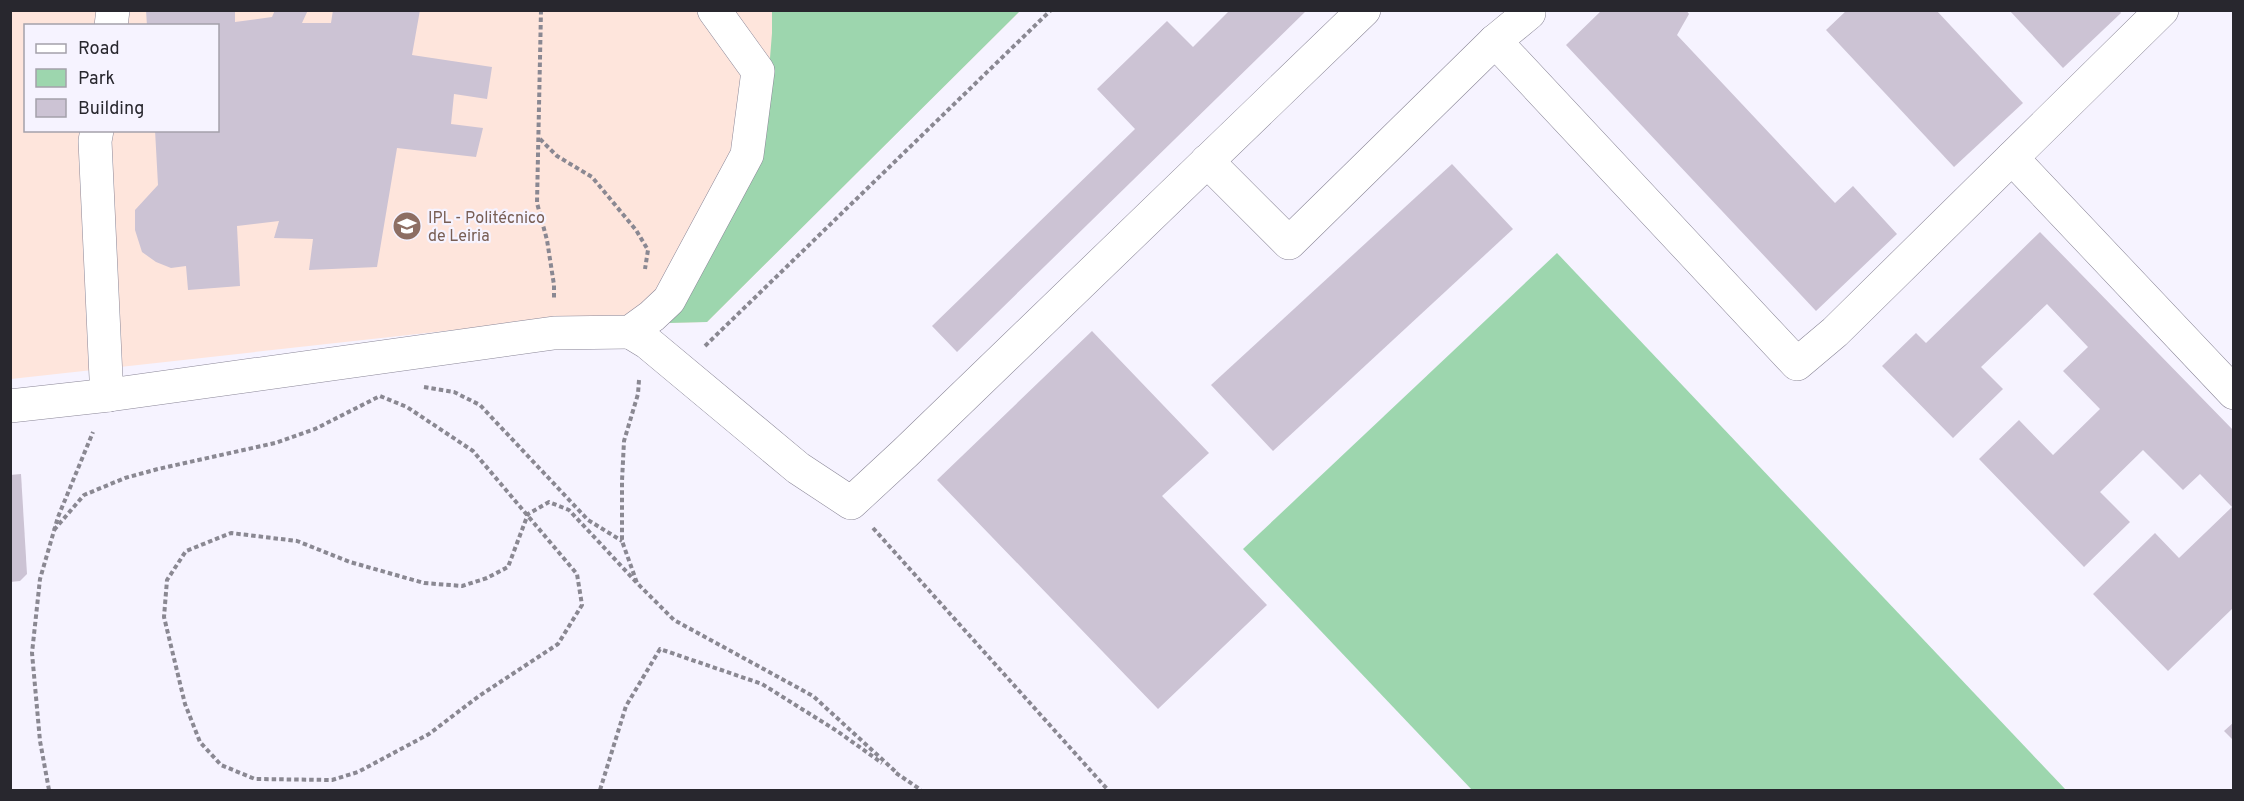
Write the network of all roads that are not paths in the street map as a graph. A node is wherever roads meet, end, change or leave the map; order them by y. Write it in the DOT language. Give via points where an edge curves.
graph roads {
  1 [pos="1364,10"];
  2 [pos="1526,10"];
  3 [pos="2162,10"];
  4 [pos="716,11"];
  5 [pos="1495,41"];
  6 [pos="96,132"];
  7 [pos="2012,158"];
  8 [pos="1208,161"];
  9 [pos="650,338"];
  10 [pos="2234,393"];
  11 [pos="109,395"];
  12 [pos="10,406"];
  1 -- 8 [label="lane"];
  2 -- 5 [label="lane"];
  3 -- 7 [label="lane"];
  4 -- 9 [label="lane" via="758,70 747,155"];
  5 -- 7 [label="lane" via="1797,364 1835,332"];
  5 -- 8 [label="lane" via="1289,243"];
  6 -- 11 [label="lane"];
  7 -- 10 [label="lane"];
  8 -- 9 [label="lane" via="851,503 798,468"];
  9 -- 11 [label="lane" via="554,333"];
  11 -- 12 [label="lane"];
}
